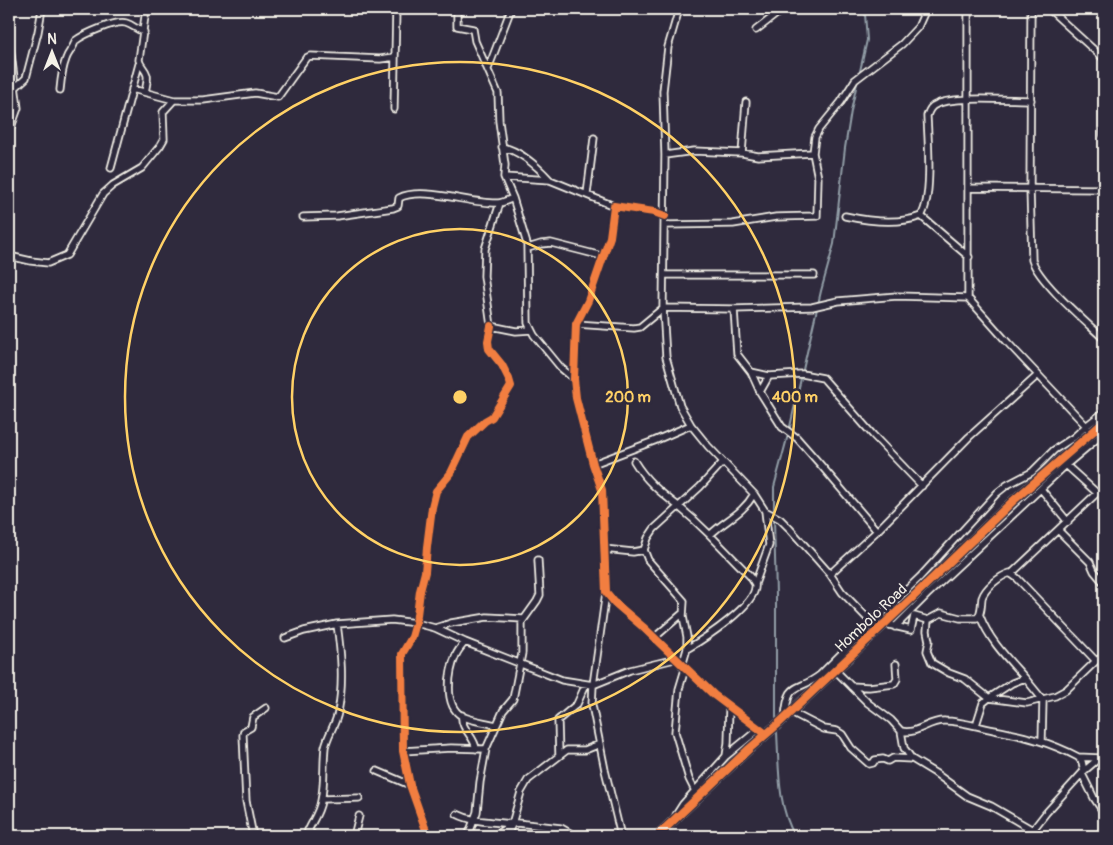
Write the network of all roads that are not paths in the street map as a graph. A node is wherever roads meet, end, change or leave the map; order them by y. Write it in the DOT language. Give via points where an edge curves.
graph roads {
  1 [pos="42,9"];
  2 [pos="146,9"];
  3 [pos="396,9"];
  4 [pos="457,9"];
  5 [pos="511,9"];
  6 [pos="679,9"];
  7 [pos="783,9"];
  8 [pos="926,9"];
  9 [pos="968,9"];
  10 [pos="1031,9"];
  11 [pos="1049,9"];
  12 [pos="756,30"];
  13 [pos="144,32"];
  14 [pos="9,39"];
  15 [pos="395,58"];
  16 [pos="1104,60"];
  17 [pos="139,64"];
  18 [pos="488,69"];
  19 [pos="15,88"];
  20 [pos="132,89"];
  21 [pos="1104,89"];
  22 [pos="60,90"];
  23 [pos="145,92"];
  24 [pos="174,100"];
  25 [pos="969,100"];
  26 [pos="1030,100"];
  27 [pos="746,102"];
  28 [pos="394,109"];
  29 [pos="9,133"];
  30 [pos="1104,135"];
  31 [pos="594,138"];
  32 [pos="502,147"];
  33 [pos="742,153"];
  34 [pos="813,153"];
  35 [pos="665,155"];
  36 [pos="111,168"];
  37 [pos="504,177"];
  38 [pos="550,180"];
  39 [pos="968,188"];
  40 [pos="1030,189"];
  41 [pos="1104,189"];
  42 [pos="587,194"];
  43 [pos="513,198"];
  44 [pos="500,203"];
  45 [pos="614,206"];
  46 [pos="665,216"];
  47 [pos="845,216"];
  48 [pos="921,216"];
  49 [pos="303,217"];
  50 [pos="665,225"];
  51 [pos="528,248"];
  52 [pos="9,256"];
  53 [pos="602,256"];
  54 [pos="968,257"];
  55 [pos="664,275"];
  56 [pos="814,275"];
  57 [pos="968,298"];
  58 [pos="664,308"];
  59 [pos="734,309"];
  60 [pos="576,324"];
  61 [pos="491,326"];
  62 [pos="531,330"];
  63 [pos="1104,339"];
  64 [pos="751,372"];
  65 [pos="1038,375"];
  66 [pos="769,376"];
  67 [pos="574,379"];
  68 [pos="760,392"];
  69 [pos="1104,412"];
  70 [pos="1104,422"];
  71 [pos="691,425"];
  72 [pos="1086,426"];
  73 [pos="1092,432"];
  74 [pos="1104,433"];
  75 [pos="1054,450"];
  76 [pos="634,461"];
  77 [pos="723,462"];
  78 [pos="1064,462"];
  79 [pos="593,464"];
  80 [pos="922,486"];
  81 [pos="1041,489"];
  82 [pos="1097,493"];
  83 [pos="1104,493"];
  84 [pos="754,494"];
  85 [pos="679,507"];
  86 [pos="765,511"];
  87 [pos="1068,522"];
  88 [pos="877,531"];
  89 [pos="1059,531"];
  90 [pos="710,535"];
  91 [pos="604,548"];
  92 [pos="644,550"];
  93 [pos="538,560"];
  94 [pos="830,574"];
  95 [pos="1012,574"];
  96 [pos="1104,583"];
  97 [pos="755,584"];
  98 [pos="606,592"];
  99 [pos="683,613"];
  100 [pos="980,616"];
  101 [pos="523,619"];
  102 [pos="928,620"];
  103 [pos="416,623"];
  104 [pos="872,623"];
  105 [pos="337,624"];
  106 [pos="885,624"];
  107 [pos="895,627"];
  108 [pos="435,628"];
  109 [pos="285,638"];
  110 [pos="654,638"];
  111 [pos="465,642"];
  112 [pos="687,649"];
  113 [pos="1104,656"];
  114 [pos="675,659"];
  115 [pos="1096,661"];
  116 [pos="520,662"];
  117 [pos="896,664"];
  118 [pos="684,667"];
  119 [pos="835,670"];
  120 [pos="1025,678"];
  121 [pos="586,684"];
  122 [pos="593,684"];
  123 [pos="851,686"];
  124 [pos="989,698"];
  125 [pos="1043,700"];
  126 [pos="729,707"];
  127 [pos="266,708"];
  128 [pos="462,715"];
  129 [pos="788,715"];
  130 [pos="496,725"];
  131 [pos="976,725"];
  132 [pos="901,731"];
  133 [pos="763,732"];
  134 [pos="1042,740"];
  135 [pos="600,744"];
  136 [pos="476,749"];
  137 [pos="486,749"];
  138 [pos="403,751"];
  139 [pos="559,756"];
  140 [pos="726,756"];
  141 [pos="1102,756"];
  142 [pos="1078,757"];
  143 [pos="912,760"];
  144 [pos="378,771"];
  145 [pos="1083,772"];
  146 [pos="410,784"];
  147 [pos="695,791"];
  148 [pos="359,798"];
  149 [pos="322,799"];
  150 [pos="1104,813"];
  151 [pos="457,814"];
  152 [pos="359,816"];
  153 [pos="475,821"];
  154 [pos="670,823"];
  155 [pos="512,824"];
  156 [pos="1033,830"];
  157 [pos="307,833"];
  158 [pos="253,836"];
  159 [pos="314,836"];
  160 [pos="354,836"];
  161 [pos="428,836"];
  162 [pos="468,836"];
  163 [pos="494,836"];
  164 [pos="507,836"];
  165 [pos="574,836"];
  166 [pos="621,836"];
  167 [pos="657,836"];
  168 [pos="1028,836"];
  169 [pos="1043,836"];
  1 -- 19 [label="street" via="26,78"];
  2 -- 13 [label="street"];
  3 -- 15 [label="street"];
  4 -- 18 [label="street" via="457,26 473,30"];
  5 -- 18 [label="street"];
  6 -- 35 [label="street" via="665,64 662,104"];
  7 -- 12 [label="street"];
  8 -- 34 [label="street" via="918,27 902,44 855,80 819,129"];
  9 -- 25 [label="street"];
  10 -- 26 [label="street"];
  11 -- 16 [label="street"];
  13 -- 17 [label="street"];
  13 -- 22 [label="street" via="120,22 87,32 75,41 66,57"];
  14 -- 19 [label="street"];
  15 -- 24 [label="street" via="310,56 278,97 255,93"];
  15 -- 28 [label="street"];
  17 -- 20 [label="street"];
  17 -- 23 [label="street" via="147,75"];
  18 -- 32 [label="street" via="498,93"];
  19 -- 29 [label="street" via="18,108"];
  20 -- 23 [label="street"];
  20 -- 36 [label="street"];
  21 -- 30 [label="street"];
  23 -- 24 [label="street"];
  24 -- 52 [label="street" via="163,112 164,139 160,146 142,168 103,194 67,255 48,263"];
  25 -- 26 [label="street"];
  25 -- 39 [label="street"];
  25 -- 48 [label="street" via="937,104 928,112 928,181"];
  26 -- 40 [label="street"];
  27 -- 33 [label="street"];
  31 -- 42 [label="street"];
  32 -- 37 [label="street"];
  32 -- 38 [label="street" via="516,152"];
  33 -- 34 [label="street" via="758,156"];
  33 -- 35 [label="street" via="694,151"];
  34 -- 50 [label="street" via="818,178 816,216 733,224"];
  35 -- 46 [label="street"];
  37 -- 38 [label="street"];
  37 -- 43 [label="street"];
  38 -- 42 [label="street"];
  39 -- 40 [label="street"];
  39 -- 54 [label="street"];
  40 -- 41 [label="street"];
  40 -- 63 [label="street" via="1033,263 1057,293"];
  42 -- 45 [label="street"];
  43 -- 44 [label="street"];
  43 -- 51 [label="street"];
  44 -- 49 [label="street" via="408,194 400,198 398,206 393,208"];
  44 -- 61 [label="street" via="485,249 484,276"];
  45 -- 46 [label="street"];
  45 -- 53 [label="street" via="610,237"];
  46 -- 50 [label="street"];
  47 -- 48 [label="street" via="898,222"];
  48 -- 54 [label="street"];
  50 -- 55 [label="street"];
  51 -- 53 [label="street" via="550,243"];
  51 -- 62 [label="street" via="527,318"];
  53 -- 60 [label="street" via="588,301"];
  54 -- 57 [label="street"];
  55 -- 56 [label="street"];
  55 -- 58 [label="street"];
  57 -- 59 [label="street" via="897,296 838,301 812,307"];
  57 -- 65 [label="street"];
  58 -- 59 [label="street"];
  58 -- 60 [label="street" via="640,327"];
  58 -- 71 [label="street" via="667,362 680,406"];
  59 -- 64 [label="street" via="737,354"];
  60 -- 67 [label="street"];
  61 -- 62 [label="street"];
  61 -- 103 [label="street" via="489,349 502,365 511,386 492,417 468,436 451,473 436,491"];
  62 -- 67 [label="street"];
  64 -- 66 [label="street"];
  64 -- 68 [label="street"];
  65 -- 72 [label="street"];
  65 -- 80 [label="street"];
  66 -- 68 [label="street"];
  66 -- 80 [label="street" via="802,374 823,378"];
  67 -- 79 [label="street"];
  68 -- 88 [label="street" via="782,427 797,438"];
  69 -- 72 [label="street"];
  70 -- 73 [label="street, Hombolo Road"];
  71 -- 77 [label="street"];
  71 -- 79 [label="street"];
  72 -- 73 [label="street"];
  72 -- 75 [label="street"];
  73 -- 78 [label="street, Hombolo Road"];
  74 -- 78 [label="street"];
  75 -- 78 [label="street"];
  75 -- 104 [label="street" via="1032,472 997,493 920,577"];
  76 -- 85 [label="street" via="658,492"];
  77 -- 84 [label="street"];
  77 -- 85 [label="street"];
  78 -- 81 [label="street"];
  78 -- 82 [label="street"];
  78 -- 106 [label="street, Hombolo Road" via="1013,501"];
  79 -- 91 [label="street" via="602,490"];
  80 -- 88 [label="street"];
  81 -- 87 [label="street"];
  81 -- 107 [label="street"];
  82 -- 83 [label="street"];
  82 -- 87 [label="street"];
  84 -- 86 [label="street"];
  84 -- 90 [label="street" via="747,506"];
  85 -- 90 [label="street"];
  85 -- 92 [label="street" via="654,529"];
  86 -- 94 [label="street" via="780,519"];
  86 -- 97 [label="street" via="770,545"];
  87 -- 89 [label="street"];
  88 -- 94 [label="street"];
  89 -- 95 [label="street"];
  89 -- 96 [label="street" via="1090,562"];
  90 -- 97 [label="street"];
  91 -- 92 [label="street" via="633,552"];
  91 -- 98 [label="street"];
  92 -- 99 [label="street" via="648,560 684,601"];
  93 -- 101 [label="street" via="540,595"];
  94 -- 104 [label="street" via="842,592"];
  95 -- 100 [label="street" via="1004,575 985,591"];
  95 -- 115 [label="street"];
  97 -- 112 [label="street" via="750,599 730,621"];
  98 -- 110 [label="street"];
  98 -- 122 [label="street"];
  99 -- 110 [label="street"];
  99 -- 112 [label="street"];
  100 -- 102 [label="street" via="968,619 941,613"];
  100 -- 120 [label="street" via="994,641"];
  101 -- 108 [label="street" via="487,617"];
  101 -- 116 [label="street"];
  102 -- 107 [label="street" via="914,616 911,630"];
  102 -- 124 [label="street" via="928,651 932,663 964,679"];
  103 -- 105 [label="street" via="392,620"];
  103 -- 108 [label="street"];
  103 -- 138 [label="street" via="401,660"];
  104 -- 129 [label="street" via="820,675 794,689 788,697"];
  105 -- 109 [label="street"];
  105 -- 149 [label="street" via="342,688 338,715 325,748"];
  106 -- 107 [label="street"];
  106 -- 119 [label="street, Hombolo Road"];
  108 -- 111 [label="street"];
  110 -- 114 [label="street"];
  111 -- 116 [label="street"];
  111 -- 128 [label="street" via="456,653 449,690 456,710"];
  112 -- 118 [label="street"];
  113 -- 115 [label="street"];
  114 -- 118 [label="street"];
  114 -- 122 [label="street" via="630,670"];
  115 -- 125 [label="street" via="1066,690"];
  116 -- 121 [label="street" via="562,680"];
  116 -- 130 [label="street" via="513,698"];
  117 -- 123 [label="street" via="894,684"];
  118 -- 126 [label="street"];
  118 -- 147 [label="street" via="675,732"];
  119 -- 123 [label="street"];
  119 -- 129 [label="street, Hombolo Road"];
  120 -- 124 [label="street"];
  120 -- 125 [label="street"];
  121 -- 122 [label="street"];
  121 -- 139 [label="street" via="577,704 558,720"];
  122 -- 135 [label="street" via="593,711"];
  123 -- 132 [label="street"];
  124 -- 125 [label="street" via="1027,703"];
  124 -- 131 [label="street"];
  125 -- 134 [label="street"];
  126 -- 133 [label="street"];
  126 -- 140 [label="street"];
  127 -- 158 [label="street" via="252,717 251,727 244,731 243,737 246,802"];
  128 -- 130 [label="street"];
  128 -- 136 [label="street" via="464,727"];
  129 -- 133 [label="street, Hombolo Road"];
  129 -- 143 [label="street" via="839,733 869,764 893,758"];
  130 -- 137 [label="street"];
  131 -- 132 [label="street" via="946,720 910,732"];
  131 -- 134 [label="street"];
  132 -- 143 [label="street" via="904,748"];
  133 -- 140 [label="street"];
  133 -- 154 [label="street, Hombolo Road"];
  134 -- 142 [label="street"];
  135 -- 139 [label="street" via="581,751 567,750"];
  135 -- 166 [label="street"];
  136 -- 137 [label="street"];
  136 -- 138 [label="street"];
  137 -- 153 [label="street"];
  138 -- 146 [label="street"];
  139 -- 155 [label="street" via="528,780"];
  140 -- 147 [label="street"];
  141 -- 142 [label="street"];
  141 -- 145 [label="street"];
  142 -- 145 [label="street"];
  143 -- 156 [label="street" via="967,796"];
  144 -- 146 [label="street"];
  145 -- 150 [label="street"];
  145 -- 156 [label="street"];
  146 -- 161 [label="street"];
  147 -- 154 [label="street"];
  148 -- 149 [label="street"];
  149 -- 157 [label="street"];
  151 -- 153 [label="street"];
  152 -- 160 [label="street"];
  153 -- 155 [label="street"];
  153 -- 162 [label="street"];
  154 -- 167 [label="street, Hombolo Road"];
  155 -- 163 [label="street"];
  155 -- 164 [label="street"];
  155 -- 165 [label="street" via="547,825"];
  156 -- 168 [label="street"];
  156 -- 169 [label="street"];
  157 -- 159 [label="street"];
}
